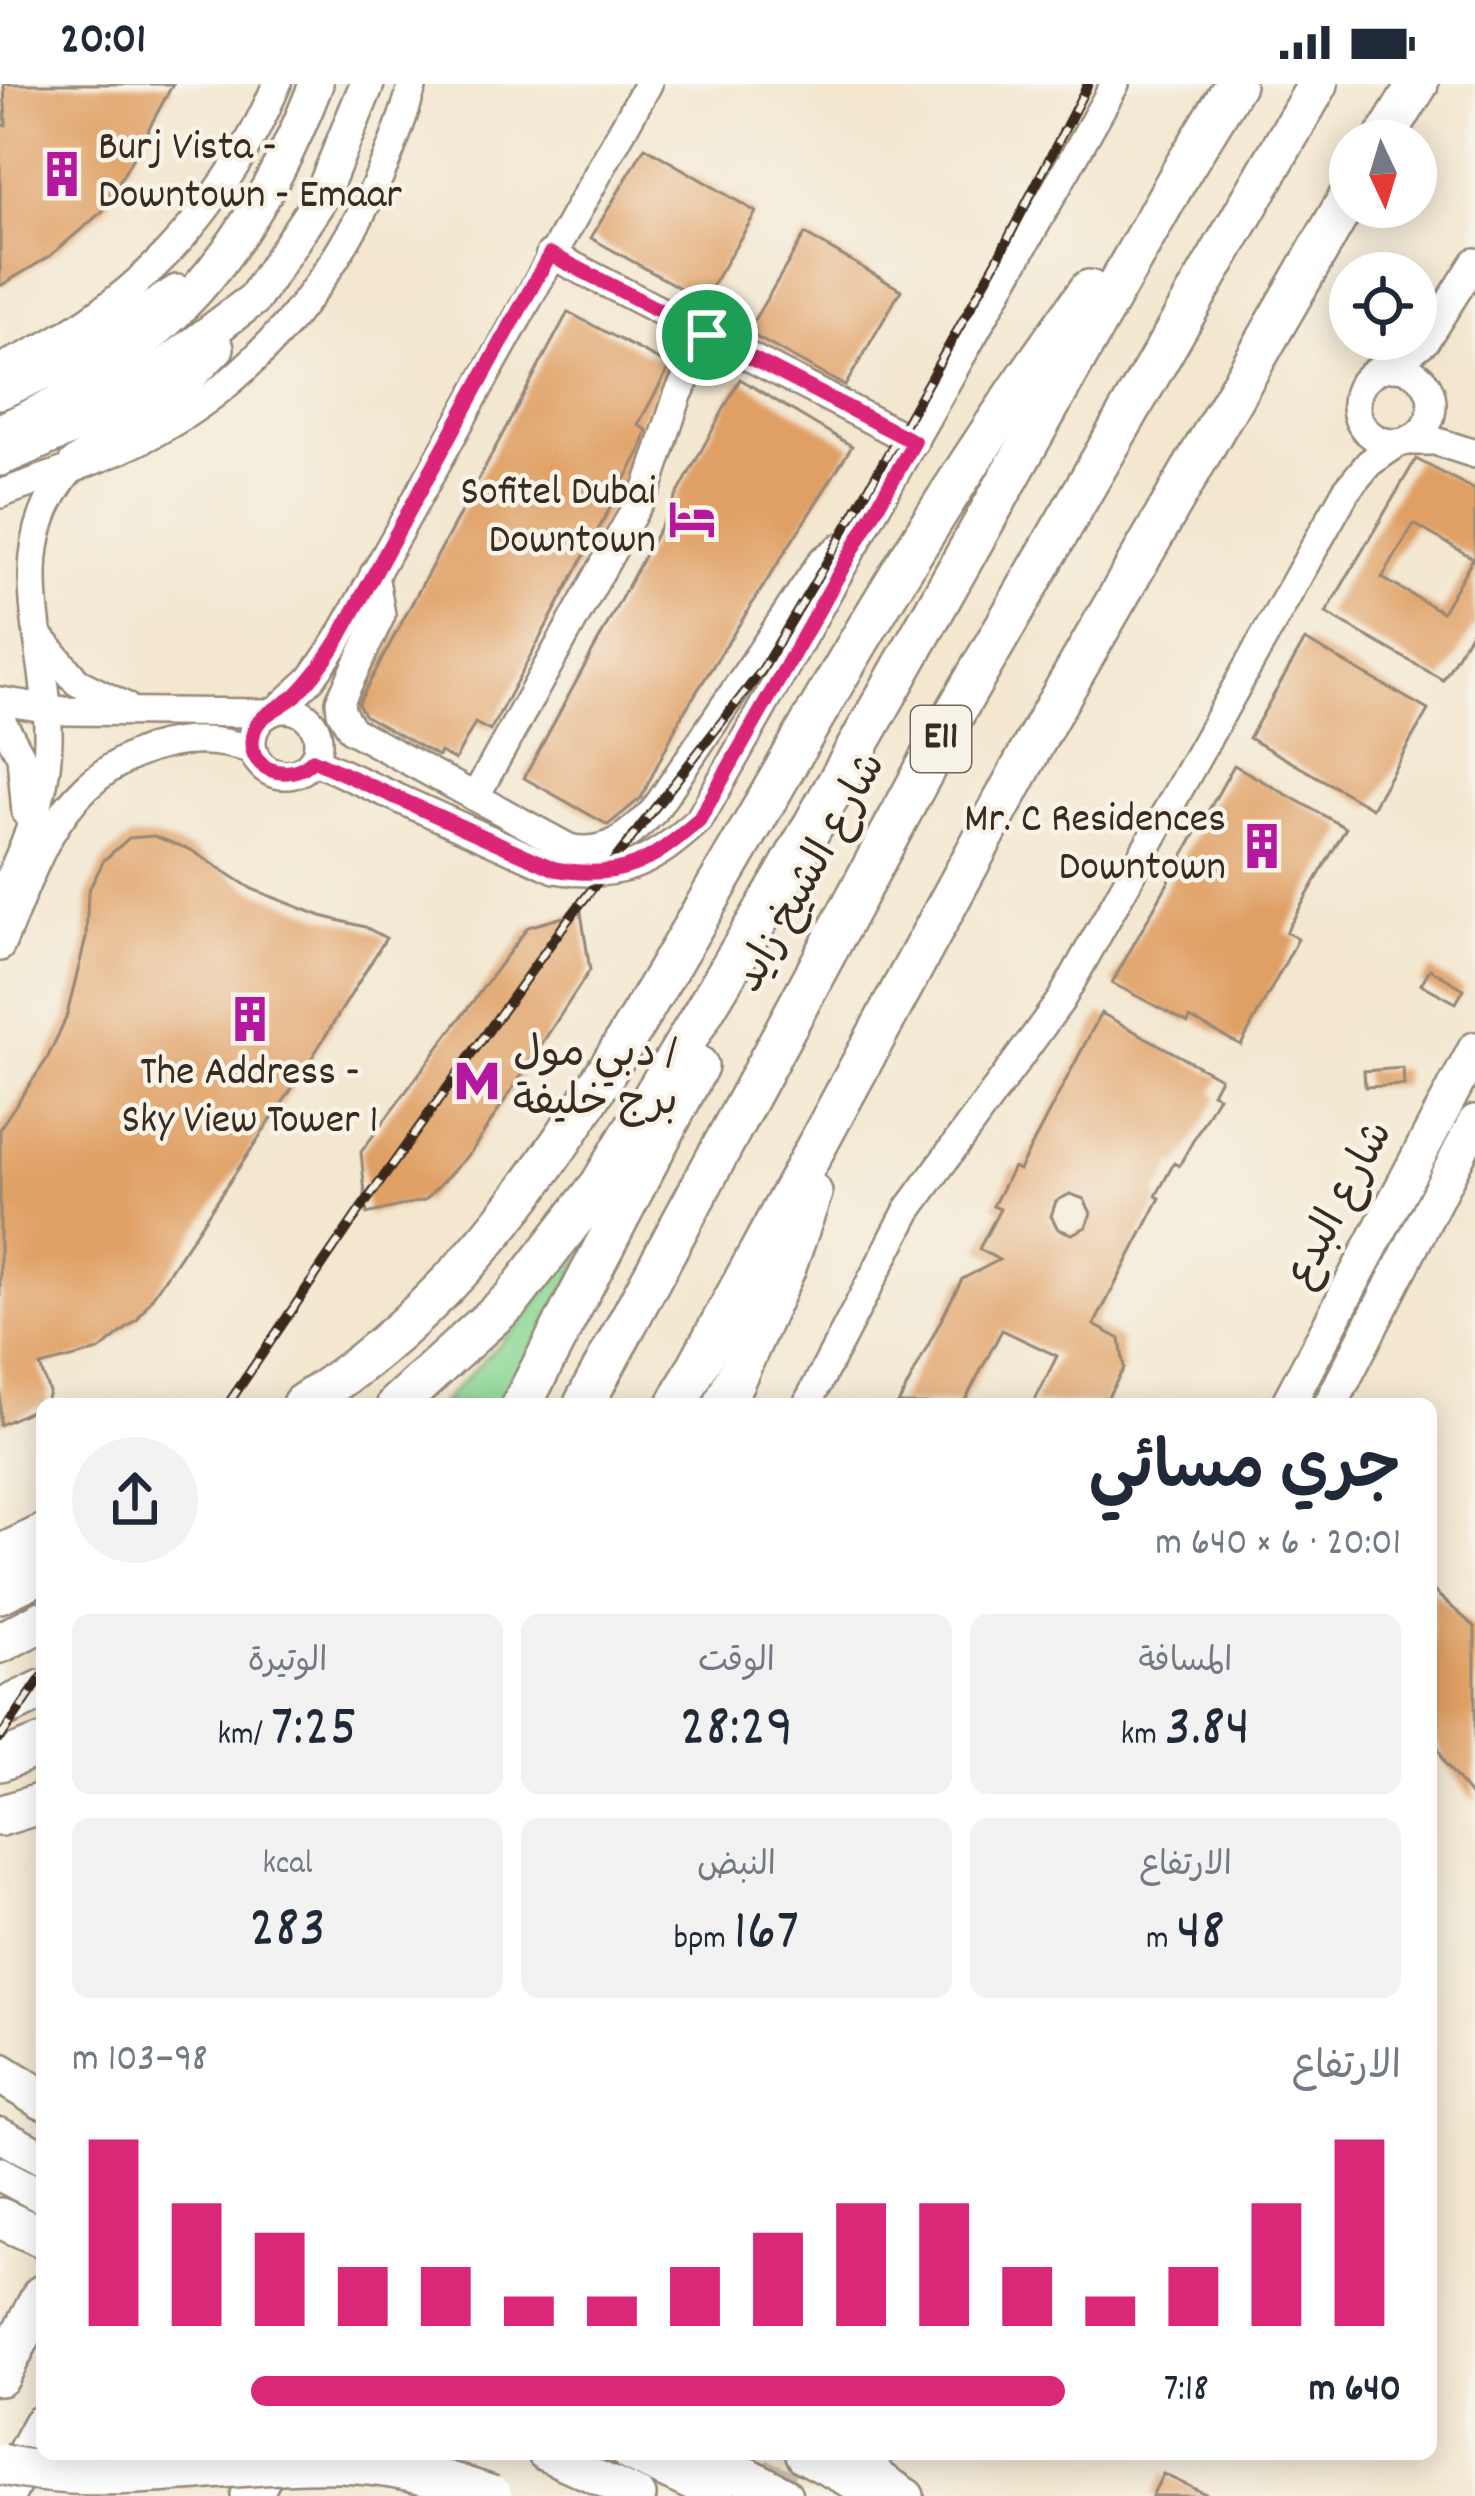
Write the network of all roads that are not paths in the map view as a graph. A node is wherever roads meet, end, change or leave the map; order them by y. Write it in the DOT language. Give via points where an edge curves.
graph roads {
  1 [pos="277,84"];
  2 [pos="316,84"];
  3 [pos="367,84"];
  4 [pos="413,84"];
  5 [pos="648,84"];
  6 [pos="1115,84"];
  7 [pos="1235,84"];
  8 [pos="1318,84"];
  9 [pos="1418,84"];
  10 [pos="1396,120"];
  11 [pos="1183,169"];
  12 [pos="1331,228"];
  13 [pos="550,254"];
  14 [pos="1475,262"];
  15 [pos="213,267"];
  16 [pos="254,299"];
  17 [pos="1449,303"];
  18 [pos="707,335"];
  19 [pos="1390,367"];
  20 [pos="0,368"];
  21 [pos="1428,389"];
  22 [pos="0,392"];
  23 [pos="0,431"];
  24 [pos="914,442"];
  25 [pos="1402,442"];
  26 [pos="1472,452"];
  27 [pos="0,459"];
  28 [pos="75,465"];
  29 [pos="0,494"];
  30 [pos="857,542"];
  31 [pos="374,574"];
  32 [pos="37,632"];
  33 [pos="337,642"];
  34 [pos="0,701"];
  35 [pos="46,709"];
  36 [pos="273,711"];
  37 [pos="158,714"];
  38 [pos="0,718"];
  39 [pos="315,728"];
  40 [pos="253,750"];
  41 [pos="313,760"];
  42 [pos="475,797"];
  43 [pos="26,841"];
  44 [pos="782,881"];
  45 [pos="0,900"];
  46 [pos="0,947"];
  47 [pos="1475,1049"];
  48 [pos="845,1094"];
  49 [pos="1475,1122"];
  50 [pos="310,1398"];
  51 [pos="400,1398"];
  52 [pos="525,1398"];
  53 [pos="587,1398"];
  54 [pos="680,1398"];
  55 [pos="727,1398"];
  56 [pos="810,1398"];
  57 [pos="1291,1398"];
  58 [pos="1335,1398"];
  59 [pos="36,1538"];
  60 [pos="0,1555"];
  61 [pos="36,1576"];
  62 [pos="0,1593"];
  63 [pos="36,1609"];
  64 [pos="0,1612"];
  65 [pos="36,1624"];
  66 [pos="0,1643"];
  67 [pos="36,1693"];
  68 [pos="0,1710"];
  69 [pos="36,1747"];
  70 [pos="0,1761"];
  71 [pos="36,1805"];
  72 [pos="0,1816"];
  73 [pos="0,2073"];
  74 [pos="0,2093"];
  75 [pos="36,2095"];
  76 [pos="36,2111"];
  77 [pos="0,2135"];
  78 [pos="36,2154"];
  79 [pos="0,2174"];
  80 [pos="36,2193"];
  81 [pos="0,2218"];
  82 [pos="36,2234"];
  83 [pos="36,2307"];
  84 [pos="0,2376"];
  85 [pos="36,2436"];
  86 [pos="107,2460"];
  87 [pos="198,2460"];
  88 [pos="270,2460"];
  89 [pos="558,2460"];
  90 [pos="642,2460"];
  91 [pos="714,2460"];
  92 [pos="817,2460"];
  93 [pos="867,2460"];
  94 [pos="0,2464"];
  95 [pos="4,2496"];
  96 [pos="88,2496"];
  97 [pos="177,2496"];
  98 [pos="251,2496"];
  99 [pos="492,2496"];
  100 [pos="639,2496"];
  101 [pos="718,2496"];
  102 [pos="782,2496"];
  103 [pos="886,2496"];
  104 [pos="907,2496"];
  1 -- 20 [label="street" via="227,180 162,260 88,322"];
  2 -- 15 [label="main road" via="274,177"];
  3 -- 16 [label="main road" via="320,199"];
  4 -- 28 [label="street" via="364,208 279,331 187,413"];
  5 -- 13 [label="street"];
  6 -- 24 [label="street"];
  7 -- 11 [label="highway"];
  8 -- 53 [label="highway, شارع الشيخ زايد / E11" via="956,711"];
  9 -- 10 [label="highway"];
  11 -- 44 [label="highway"];
  11 -- 50 [label="highway" via="1045,352 909,563 526,1196 427,1308"];
  12 -- 48 [label="highway, E11" via="1048,720"];
  13 -- 18 [label="street"];
  13 -- 31 [label="street"];
  14 -- 17 [label="street"];
  15 -- 22 [label="main road" via="102,342"];
  15 -- 23 [label="main road" via="188,303 120,365"];
  16 -- 27 [label="main road" via="116,403"];
  16 -- 28 [label="main road" via="188,381"];
  17 -- 19 [label="street" via="1420,347"];
  17 -- 21 [label="street" via="1430,355"];
  18 -- 24 [label="street"];
  18 -- 42 [label="street" via="677,395 648,486"];
  19 -- 21 [label="street" via="1411,371"];
  19 -- 25 [label="street" via="1364,381 1356,409 1370,434"];
  21 -- 25 [label="street" via="1427,422"];
  21 -- 26 [label="street"];
  24 -- 30 [label="street"];
  25 -- 26 [label="street"];
  25 -- 56 [label="street" via="1346,491 1060,1000 908,1210"];
  28 -- 29 [label="street"];
  28 -- 32 [label="street" via="47,497 31,536 27,578"];
  30 -- 41 [label="street" via="699,820 641,864 584,874 555,869"];
  30 -- 42 [label="street" via="823,561 664,799 610,847 569,848"];
  31 -- 33 [label="street"];
  31 -- 42 [label="street" via="381,615 342,691 341,712 361,736"];
  32 -- 35 [label="street"];
  32 -- 37 [label="street" via="77,682"];
  33 -- 36 [label="street" via="311,679"];
  33 -- 39 [label="street"];
  34 -- 35 [label="street"];
  35 -- 37 [label="street"];
  35 -- 43 [label="street" via="44,781"];
  36 -- 37 [label="street"];
  36 -- 39 [label="street" via="300,712"];
  36 -- 40 [label="street" via="252,736"];
  38 -- 43 [label="street" via="24,773"];
  39 -- 41 [label="street"];
  40 -- 41 [label="street" via="264,768 285,775"];
  40 -- 46 [label="street" via="180,740 111,767 50,835"];
  43 -- 45 [label="street"];
  44 -- 51 [label="highway" via="573,1225 512,1299"];
  44 -- 52 [label="highway" via="767,928"];
  47 -- 57 [label="main road, شارع البدع"];
  48 -- 54 [label="highway, E11"];
  48 -- 55 [label="highway" via="786,1267"];
  49 -- 58 [label="main road, شارع البدع"];
  59 -- 60 [label="highway"];
  61 -- 62 [label="highway"];
  63 -- 64 [label="highway"];
  65 -- 66 [label="highway"];
  67 -- 68 [label="highway"];
  69 -- 70 [label="highway"];
  71 -- 72 [label="highway"];
  73 -- 75 [label="highway"];
  74 -- 76 [label="highway"];
  77 -- 78 [label="main road"];
  79 -- 80 [label="main road"];
  81 -- 82 [label="highway"];
  83 -- 84 [label="highway"];
  85 -- 95 [label="highway"];
  86 -- 96 [label="highway"];
  87 -- 97 [label="highway"];
  88 -- 98 [label="highway"];
  89 -- 100 [label="main road"];
  90 -- 101 [label="main road"];
  91 -- 102 [label="highway"];
  92 -- 103 [label="highway"];
  93 -- 104 [label="main road"];
  94 -- 99 [label="highway, bridge" via="95,2473 359,2464"];
}
